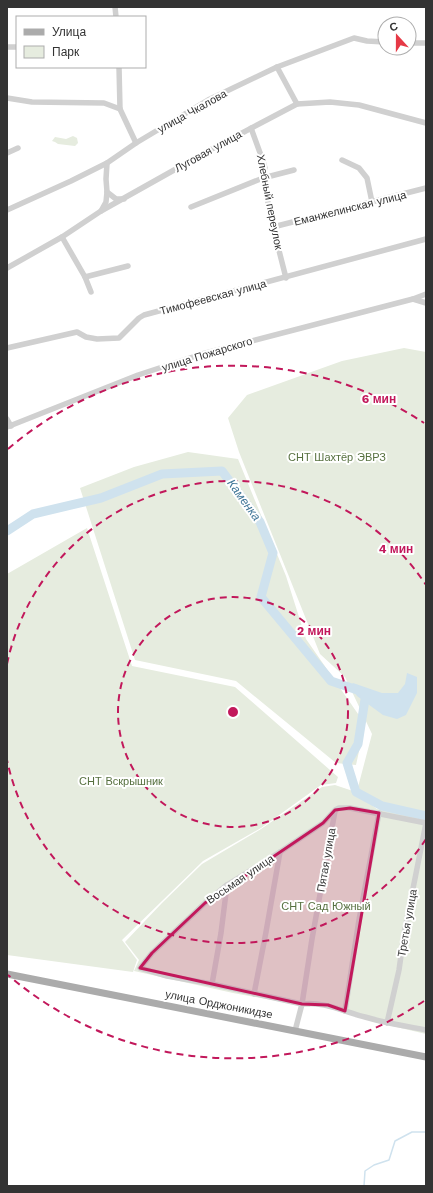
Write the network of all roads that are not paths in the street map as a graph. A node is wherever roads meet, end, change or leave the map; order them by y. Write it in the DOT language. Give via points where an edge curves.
graph roads {
  1 [pos="377,42"];
  2 [pos="277,67"];
  3 [pos="119,68"];
  4 [pos="7,98"];
  5 [pos="297,104"];
  6 [pos="120,109"];
  7 [pos="426,123"];
  8 [pos="251,128"];
  9 [pos="136,143"];
  10 [pos="18,148"];
  11 [pos="7,153"];
  12 [pos="342,160"];
  13 [pos="107,163"];
  14 [pos="294,170"];
  15 [pos="263,178"];
  16 [pos="426,188"];
  17 [pos="107,192"];
  18 [pos="124,200"];
  19 [pos="372,202"];
  20 [pos="191,206"];
  21 [pos="7,210"];
  22 [pos="101,212"];
  23 [pos="273,227"];
  24 [pos="62,237"];
  25 [pos="426,240"];
  26 [pos="128,266"];
  27 [pos="7,268"];
  28 [pos="85,277"];
  29 [pos="286,278"];
  30 [pos="91,292"];
  31 [pos="426,294"];
  32 [pos="413,299"];
  33 [pos="426,302"];
  34 [pos="7,348"];
  35 [pos="7,419"];
  36 [pos="9,427"];
  37 [pos="335,810"];
  38 [pos="379,814"];
  39 [pos="426,823"];
  40 [pos="280,852"];
  41 [pos="227,885"];
  42 [pos="7,974"];
  43 [pos="212,984"];
  44 [pos="254,994"];
  45 [pos="302,1004"];
  46 [pos="345,1011"];
  47 [pos="387,1023"];
  48 [pos="295,1030"];
  49 [pos="426,1030"];
  50 [pos="426,1057"];
  1 -- 2 [label="street, улица Чкалова" via="354,38"];
  2 -- 5 [label="street"];
  2 -- 9 [label="street, улица Чкалова" via="208,100"];
  3 -- 6 [label="street"];
  4 -- 6 [label="street" via="32,102 104,103"];
  5 -- 7 [label="street, Луговая улица" via="330,102 359,105"];
  5 -- 8 [label="street, Луговая улица"];
  6 -- 9 [label="street"];
  8 -- 15 [label="street, Хлебный переулок" via="263,161"];
  8 -- 18 [label="street, Луговая улица"];
  9 -- 13 [label="street, улица Чкалова"];
  10 -- 11 [label="street"];
  12 -- 19 [label="street" via="359,168 367,178"];
  13 -- 17 [label="street"];
  13 -- 21 [label="street, улица Чкалова"];
  14 -- 15 [label="street"];
  15 -- 20 [label="street"];
  15 -- 23 [label="street, Хлебный переулок"];
  16 -- 19 [label="street, Еманжелинская улица"];
  17 -- 18 [label="street"];
  17 -- 22 [label="street"];
  18 -- 22 [label="street, Луговая улица"];
  19 -- 23 [label="street, Еманжелинская улица"];
  22 -- 24 [label="street, Луговая улица"];
  23 -- 29 [label="street, Хлебный переулок"];
  24 -- 27 [label="street, Луговая улица"];
  24 -- 28 [label="street"];
  25 -- 29 [label="street, Тимофеевская улица"];
  26 -- 28 [label="street"];
  28 -- 30 [label="street"];
  29 -- 34 [label="street, Тимофеевская улица" via="144,315 119,338 98,339 77,332"];
  31 -- 32 [label="street, улица Пожарского"];
  32 -- 33 [label="street, улица Пожарского"];
  32 -- 36 [label="street, улица Пожарского" via="202,354 138,375"];
  35 -- 36 [label="street"];
  37 -- 38 [label="street" via="350,808"];
  37 -- 40 [label="street, Восьмая улица" via="323,823"];
  37 -- 45 [label="street, Пятая улица"];
  38 -- 39 [label="street"];
  38 -- 46 [label="street"];
  39 -- 47 [label="street, Третья улица"];
  40 -- 41 [label="street, Восьмая улица"];
  40 -- 44 [label="street"];
  41 -- 43 [label="street"];
  41 -- 43 [label="street, Восьмая улица" via="204,903 140,968"];
  42 -- 48 [label="main road, улица Орджоникидзе"];
  43 -- 44 [label="street"];
  44 -- 45 [label="street"];
  45 -- 46 [label="street" via="310,1003"];
  45 -- 48 [label="street, Пятая улица"];
  46 -- 47 [label="street"];
  47 -- 49 [label="street"];
  48 -- 50 [label="main road, улица Орджоникидзе"];
}
